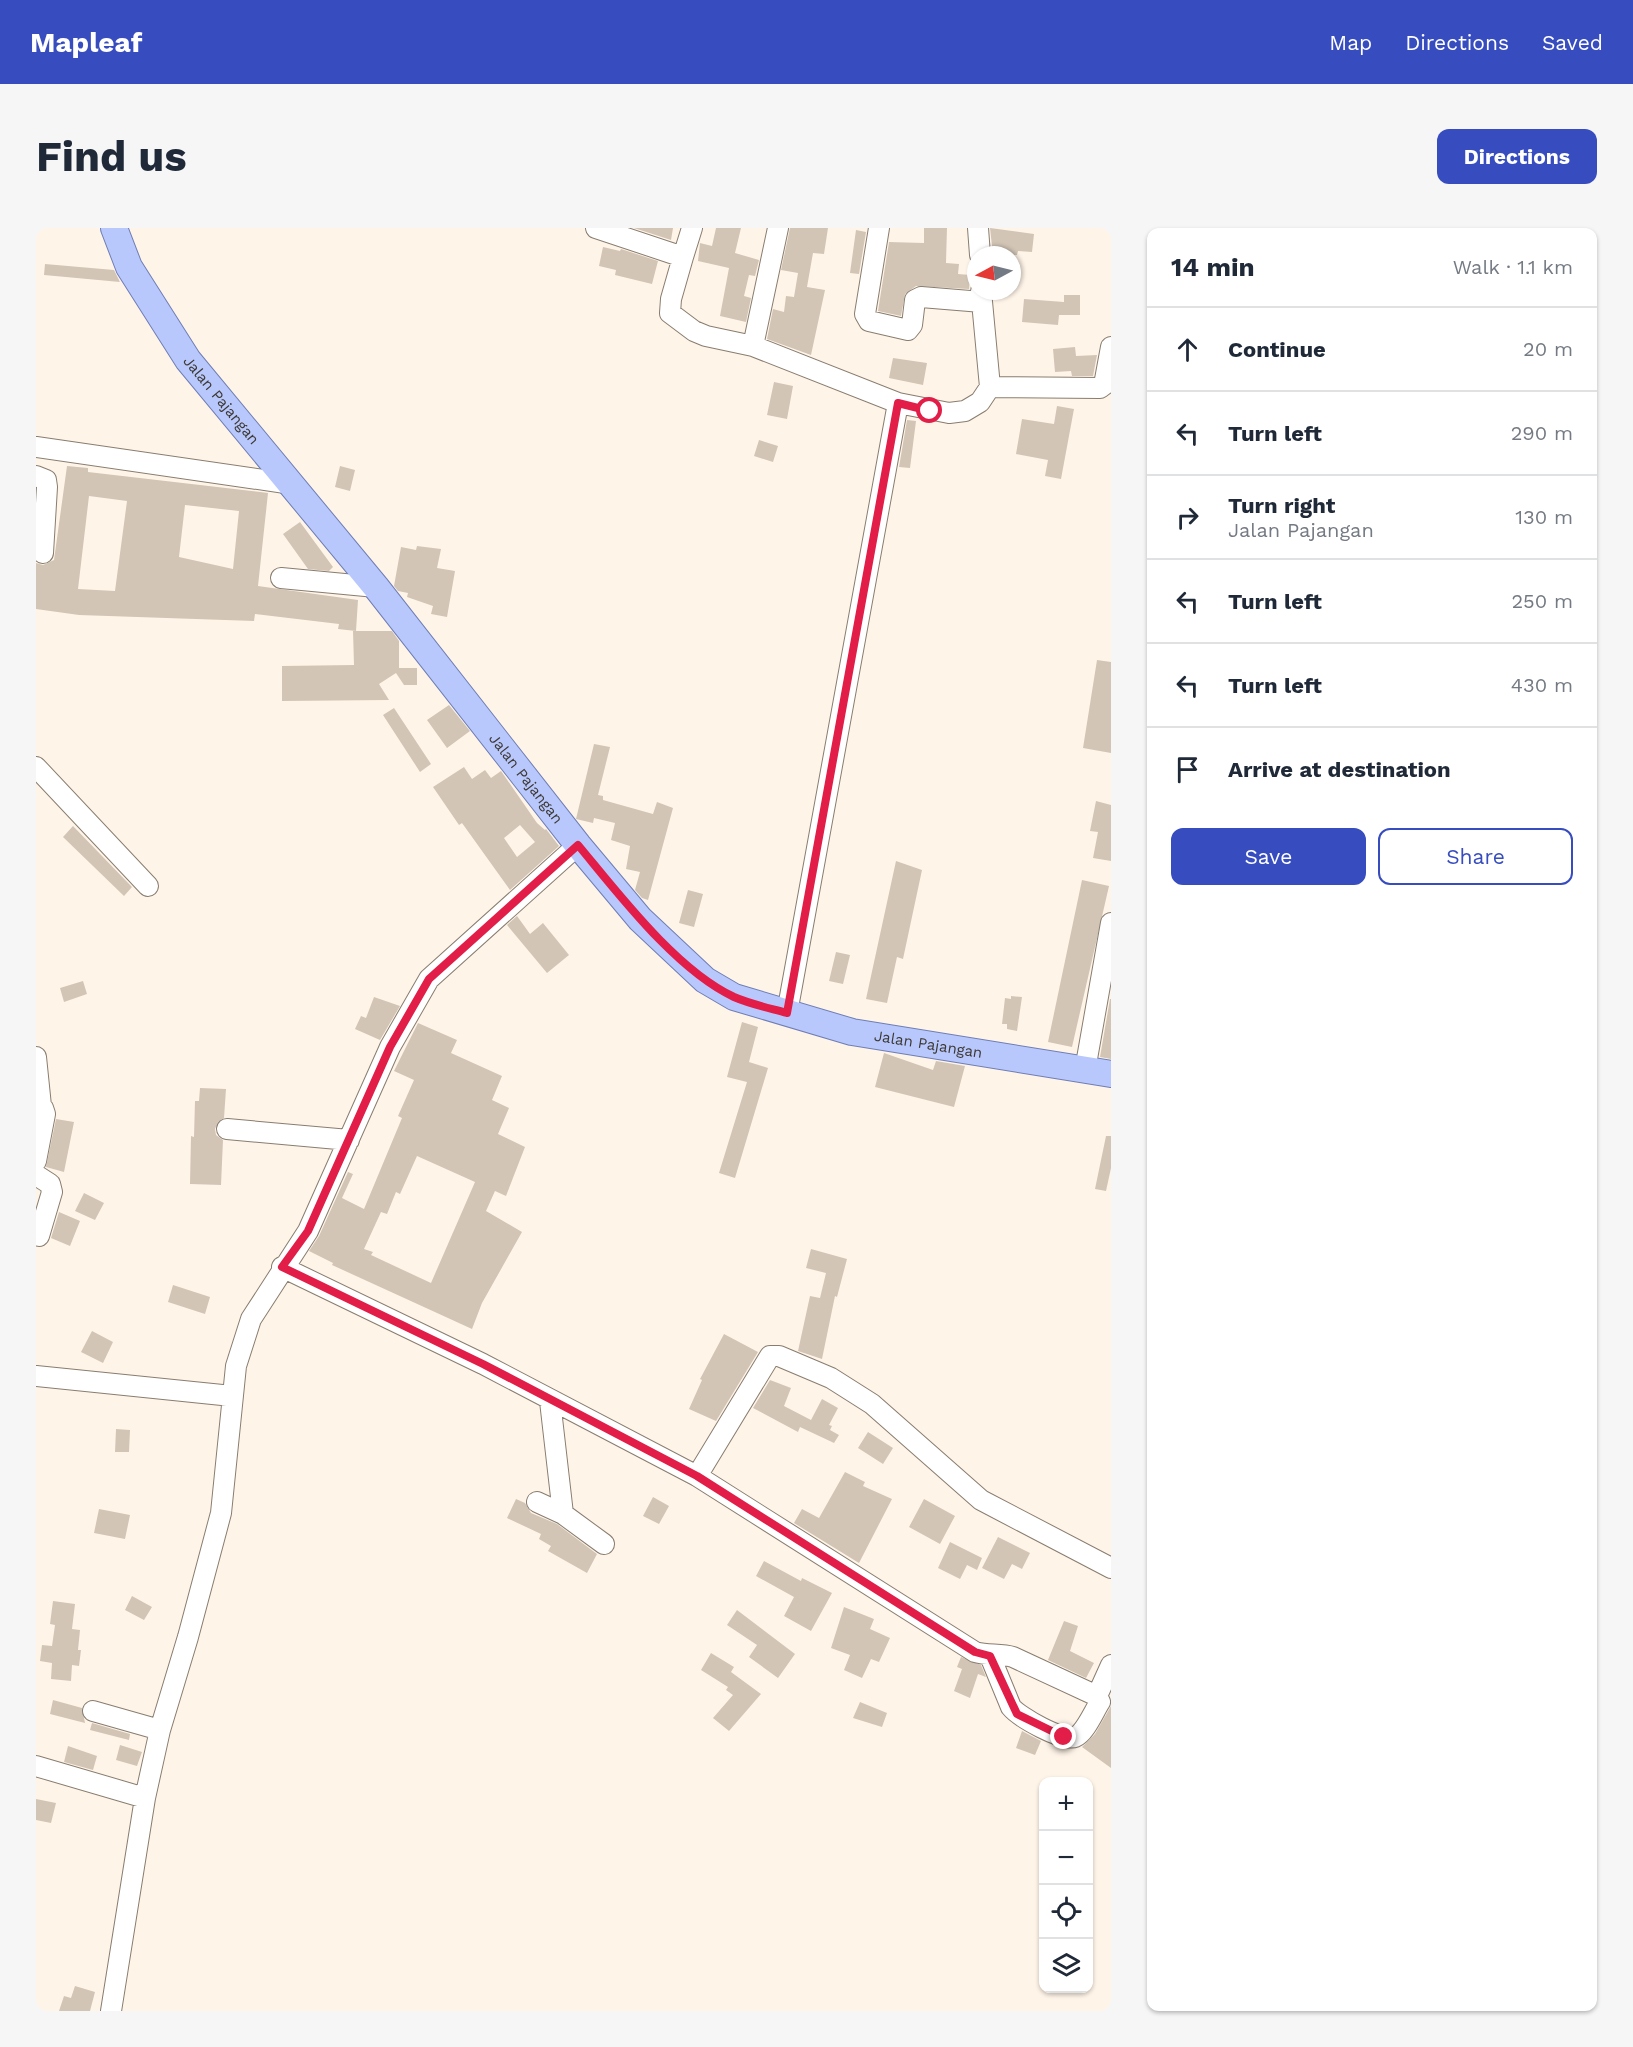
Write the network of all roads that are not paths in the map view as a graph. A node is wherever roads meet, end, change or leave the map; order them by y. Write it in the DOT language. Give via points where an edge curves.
graph roads {
  1 [pos="114,228"];
  2 [pos="596,228"];
  3 [pos="692,228"];
  4 [pos="778,228"];
  5 [pos="879,228"];
  6 [pos="978,228"];
  7 [pos="979,246"];
  8 [pos="684,257"];
  9 [pos="967,297"];
  10 [pos="982,300"];
  11 [pos="753,346"];
  12 [pos="1111,347"];
  13 [pos="990,387"];
  14 [pos="1107,388"];
  15 [pos="898,403"];
  16 [pos="36,447"];
  17 [pos="36,476"];
  18 [pos="292,484"];
  19 [pos="43,553"];
  20 [pos="281,578"];
  21 [pos="376,587"];
  22 [pos="36,766"];
  23 [pos="578,845"];
  24 [pos="148,886"];
  25 [pos="1111,923"];
  26 [pos="787,1013"];
  27 [pos="36,1057"];
  28 [pos="1085,1070"];
  29 [pos="1111,1074"];
  30 [pos="39,1106"];
  31 [pos="226,1129"];
  32 [pos="349,1140"];
  33 [pos="36,1161"];
  34 [pos="36,1174"];
  35 [pos="39,1236"];
  36 [pos="282,1267"];
  37 [pos="36,1376"];
  38 [pos="232,1395"];
  39 [pos="550,1401"];
  40 [pos="697,1476"];
  41 [pos="537,1502"];
  42 [pos="563,1514"];
  43 [pos="604,1544"];
  44 [pos="1111,1568"];
  45 [pos="990,1656"];
  46 [pos="1111,1665"];
  47 [pos="1097,1696"];
  48 [pos="93,1711"];
  49 [pos="160,1730"];
  50 [pos="36,1766"];
  51 [pos="145,1798"];
  52 [pos="111,2011"];
  1 -- 18 [label="main road, Jalan Pajangan" via="129,267 188,360"];
  2 -- 8 [label="street"];
  3 -- 8 [label="street"];
  4 -- 11 [label="street"];
  5 -- 9 [label="street" via="865,314 869,321 906,330 911,328 915,300"];
  6 -- 7 [label="street"];
  8 -- 11 [label="street" via="670,313 706,336"];
  10 -- 13 [label="street"];
  11 -- 15 [label="street"];
  12 -- 14 [label="street"];
  13 -- 14 [label="street"];
  13 -- 15 [label="street" via="980,402 965,411 930,411"];
  15 -- 26 [label="street"];
  16 -- 18 [label="street"];
  17 -- 19 [label="street" via="45,480 47,487"];
  18 -- 21 [label="main road, Jalan Pajangan"];
  20 -- 21 [label="street"];
  21 -- 23 [label="main road, Jalan Pajangan"];
  22 -- 24 [label="street"];
  23 -- 26 [label="main road, Jalan Pajangan" via="640,919 705,980 735,997"];
  23 -- 32 [label="street" via="429,979 390,1047"];
  25 -- 28 [label="street"];
  26 -- 28 [label="main road, Jalan Pajangan" via="852,1032"];
  27 -- 30 [label="street"];
  28 -- 29 [label="main road, Jalan Pajangan"];
  30 -- 33 [label="street" via="45,1114"];
  31 -- 32 [label="street"];
  32 -- 36 [label="street" via="308,1231"];
  34 -- 35 [label="street" via="50,1184 52,1192"];
  36 -- 38 [label="street" via="250,1319"];
  36 -- 39 [label="street" via="483,1364"];
  37 -- 38 [label="street"];
  38 -- 49 [label="street" via="221,1513"];
  39 -- 40 [label="street"];
  39 -- 42 [label="street"];
  40 -- 44 [label="street" via="770,1356 779,1356 831,1378 872,1404 981,1500"];
  40 -- 45 [label="street" via="975,1652"];
  41 -- 42 [label="street"];
  42 -- 43 [label="street"];
  45 -- 47 [label="street" via="1013,1657"];
  45 -- 47 [label="street" via="1017,1714 1064,1737 1079,1734 1100,1702"];
  46 -- 47 [label="street"];
  48 -- 49 [label="street"];
  49 -- 51 [label="street"];
  50 -- 51 [label="street"];
  51 -- 52 [label="street"];
}
